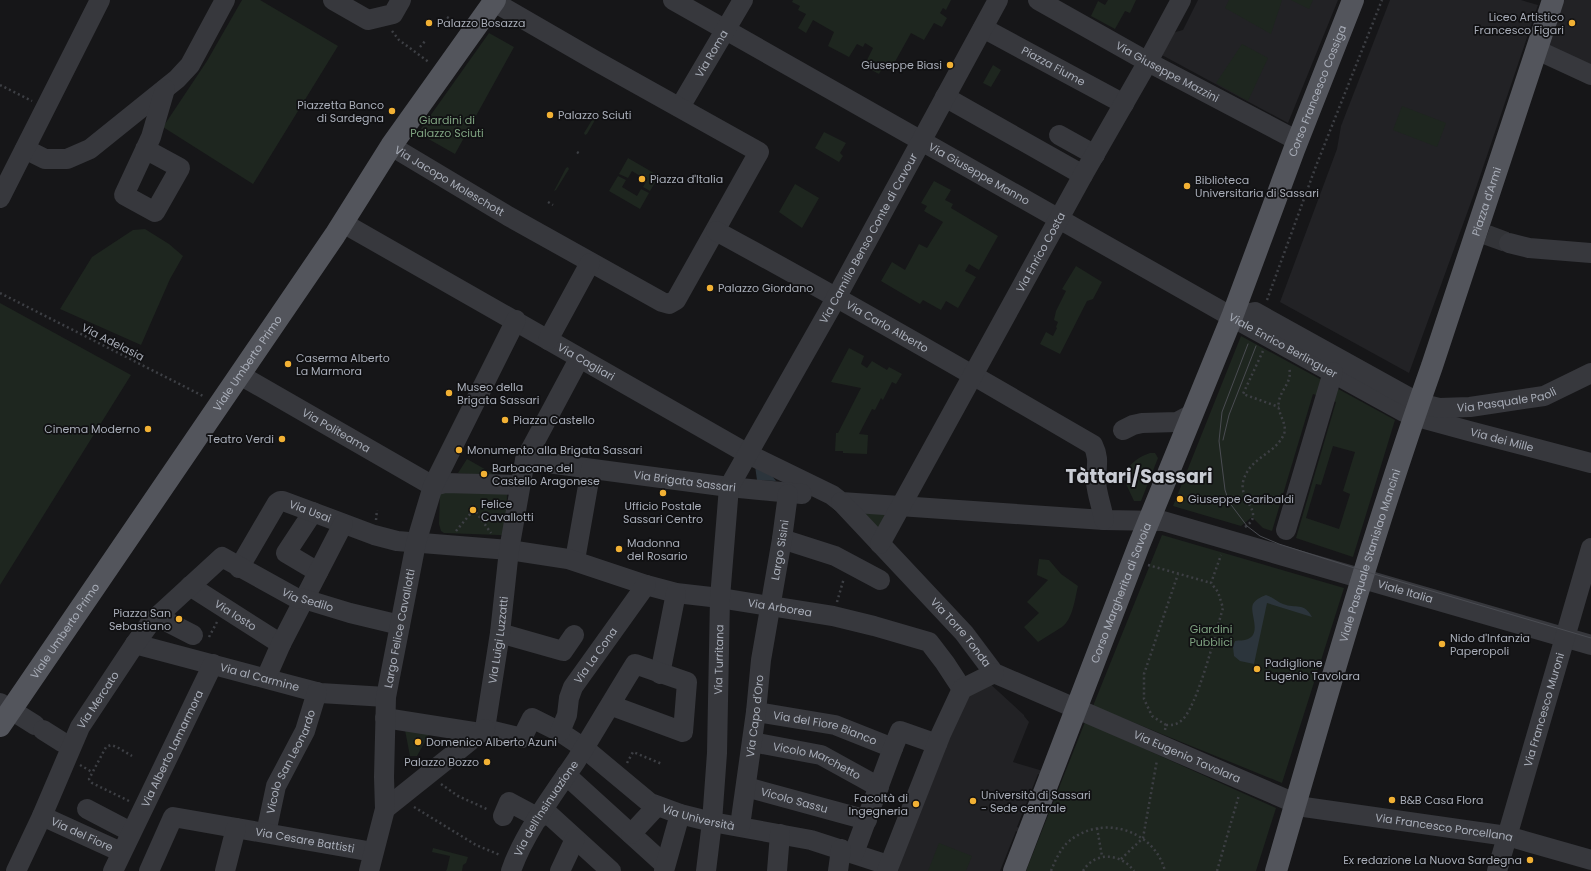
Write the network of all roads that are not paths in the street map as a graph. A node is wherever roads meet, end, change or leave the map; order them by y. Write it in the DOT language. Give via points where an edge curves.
graph roads {
  1 [pos="100,0"];
  2 [pos="225,0"];
  3 [pos="333,0"];
  4 [pos="401,0"];
  5 [pos="673,0"];
  6 [pos="743,0"];
  7 [pos="998,0"];
  8 [pos="1038,0"];
  9 [pos="1181,0"];
  10 [pos="1353,0"];
  11 [pos="1553,0"];
  12 [pos="494,1"];
  13 [pos="982,28"];
  14 [pos="726,30"];
  15 [pos="1537,50"];
  16 [pos="1148,62"];
  17 [pos="1591,75"];
  18 [pos="165,89"];
  19 [pos="944,97"];
  20 [pos="978,104"];
  21 [pos="1124,104"];
  22 [pos="680,107"];
  23 [pos="1059,135"];
  24 [pos="1017,138"];
  25 [pos="920,141"];
  26 [pos="1298,141"];
  27 [pos="391,146"];
  28 [pos="25,149"];
  29 [pos="145,149"];
  30 [pos="1095,155"];
  31 [pos="1083,175"];
  32 [pos="0,198"];
  33 [pos="1060,219"];
  34 [pos="343,223"];
  35 [pos="716,231"];
  36 [pos="1509,243"];
  37 [pos="1591,253"];
  38 [pos="590,263"];
  39 [pos="837,296"];
  40 [pos="1232,317"];
  41 [pos="516,320"];
  42 [pos="548,340"];
  43 [pos="580,359"];
  44 [pos="1333,372"];
  45 [pos="974,374"];
  46 [pos="1591,374"];
  47 [pos="240,375"];
  48 [pos="1470,407"];
  49 [pos="1417,409"];
  50 [pos="1192,414"];
  51 [pos="1160,422"];
  52 [pos="1123,430"];
  53 [pos="1469,431"];
  54 [pos="1176,450"];
  55 [pos="748,454"];
  56 [pos="460,455"];
  57 [pos="526,460"];
  58 [pos="1591,463"];
  59 [pos="591,469"];
  60 [pos="512,483"];
  61 [pos="439,485"];
  62 [pos="729,487"];
  63 [pos="788,494"];
  64 [pos="837,499"];
  65 [pos="902,506"];
  66 [pos="313,512"];
  67 [pos="1104,520"];
  68 [pos="1149,521"];
  69 [pos="342,524"];
  70 [pos="1286,530"];
  71 [pos="782,539"];
  72 [pos="416,543"];
  73 [pos="880,544"];
  74 [pos="1591,548"];
  75 [pos="509,550"];
  76 [pos="1142,554"];
  77 [pos="575,560"];
  78 [pos="230,562"];
  79 [pos="318,572"];
  80 [pos="1362,578"];
  81 [pos="880,580"];
  82 [pos="646,585"];
  83 [pos="190,586"];
  84 [pos="676,593"];
  85 [pos="720,598"];
  86 [pos="304,599"];
  87 [pos="771,606"];
  88 [pos="158,616"];
  89 [pos="400,625"];
  90 [pos="500,633"];
  91 [pos="194,635"];
  92 [pos="574,635"];
  93 [pos="1564,637"];
  94 [pos="135,644"];
  95 [pos="281,644"];
  96 [pos="1591,645"];
  97 [pos="213,664"];
  98 [pos="660,674"];
  99 [pos="990,675"];
  100 [pos="266,678"];
  101 [pos="962,689"];
  102 [pos="317,692"];
  103 [pos="610,705"];
  104 [pos="1077,709"];
  105 [pos="385,710"];
  106 [pos="756,712"];
  107 [pos="4,713"];
  108 [pos="532,718"];
  109 [pos="483,731"];
  110 [pos="560,732"];
  111 [pos="939,739"];
  112 [pos="752,742"];
  113 [pos="68,746"];
  114 [pos="584,748"];
  115 [pos="892,748"];
  116 [pos="566,775"];
  117 [pos="746,787"];
  118 [pos="879,787"];
  119 [pos="392,803"];
  120 [pos="1296,803"];
  121 [pos="657,806"];
  122 [pos="87,809"];
  123 [pos="541,814"];
  124 [pos="680,814"];
  125 [pos="42,816"];
  126 [pos="503,816"];
  127 [pos="867,820"];
  128 [pos="712,822"];
  129 [pos="740,826"];
  130 [pos="236,828"];
  131 [pos="131,832"];
  132 [pos="266,833"];
  133 [pos="631,834"];
  134 [pos="780,834"];
  135 [pos="1507,836"];
  136 [pos="575,839"];
  137 [pos="848,851"];
  138 [pos="121,852"];
  139 [pos="373,852"];
  140 [pos="1591,860"];
  141 [pos="513,866"];
  142 [pos="665,868"];
  143 [pos="887,868"];
  144 [pos="16,871"];
  145 [pos="113,871"];
  146 [pos="149,871"];
  147 [pos="224,871"];
  148 [pos="369,871"];
  149 [pos="560,871"];
  150 [pos="611,871"];
  151 [pos="706,871"];
  152 [pos="777,871"];
  153 [pos="838,871"];
  154 [pos="1014,871"];
  155 [pos="1276,871"];
  156 [pos="1497,871"];
  1 -- 28 [label="street"];
  2 -- 18 [label="street" via="190,65"];
  3 -- 4 [label="street" via="368,20 393,14"];
  5 -- 14 [label="street, Via Giuseppe Manno"];
  6 -- 14 [label="street, Via Roma"];
  7 -- 13 [label="street, Via Camillo Benso Conte di Cavour"];
  8 -- 16 [label="street, Via Giuseppe Mazzini"];
  9 -- 16 [label="street, Via Enrico Costa"];
  10 -- 26 [label="main road, Corso Francesco Cossiga"];
  11 -- 15 [label="main road, Piazza d'Armi"];
  12 -- 22 [label="street"];
  12 -- 27 [label="main road, Viale Umberto Primo"];
  13 -- 19 [label="street, Via Camillo Benso Conte di Cavour"];
  13 -- 21 [label="street, Piazza Fiume"];
  14 -- 22 [label="street, Via Roma"];
  14 -- 25 [label="street, Via Giuseppe Manno"];
  15 -- 17 [label="street"];
  15 -- 49 [label="main road, Piazza d'Armi" via="1482,233"];
  16 -- 21 [label="street, Via Enrico Costa"];
  16 -- 26 [label="street, Via Giuseppe Mazzini"];
  18 -- 28 [label="street" via="90,149 67,159 45,159"];
  18 -- 29 [label="street"];
  19 -- 24 [label="street"];
  19 -- 25 [label="street, Via Camillo Benso Conte di Cavour"];
  20 -- 24 [label="street" via="1007,121"];
  21 -- 30 [label="street, Via Enrico Costa"];
  22 -- 35 [label="street" via="759,152"];
  23 -- 30 [label="street"];
  24 -- 31 [label="street"];
  25 -- 33 [label="street, Via Giuseppe Manno"];
  25 -- 39 [label="street, Via Camillo Benso Conte di Cavour"];
  26 -- 40 [label="main road, Corso Francesco Cossiga"];
  27 -- 34 [label="main road, Viale Umberto Primo"];
  27 -- 38 [label="street, Via Jacopo Moleschott"];
  28 -- 32 [label="street"];
  30 -- 31 [label="street, Via Enrico Costa"];
  31 -- 33 [label="street, Via Enrico Costa"];
  33 -- 40 [label="street, Via Giuseppe Manno"];
  33 -- 45 [label="street, Via Enrico Costa"];
  34 -- 41 [label="street, Via Cagliari"];
  34 -- 47 [label="main road, Viale Umberto Primo"];
  35 -- 38 [label="street" via="676,300 669,304"];
  35 -- 39 [label="street, Via Carlo Alberto"];
  36 -- 37 [label="street" via="1529,248"];
  38 -- 42 [label="street"];
  39 -- 45 [label="street, Via Carlo Alberto"];
  39 -- 55 [label="street, Via Camillo Benso Conte di Cavour"];
  40 -- 44 [label="street, Viale Enrico Berlinguer"];
  40 -- 49 [label="street, Viale Enrico Berlinguer" via="1254,312"];
  40 -- 50 [label="main road, Corso Margherita di Savoia"];
  41 -- 42 [label="street, Via Cagliari"];
  41 -- 61 [label="street"];
  42 -- 43 [label="street, Via Cagliari"];
  43 -- 55 [label="street, Via Cagliari"];
  43 -- 57 [label="street"];
  44 -- 49 [label="street, Viale Enrico Berlinguer"];
  44 -- 70 [label="street"];
  45 -- 65 [label="street, Via Enrico Costa"];
  45 -- 67 [label="street, Via Carlo Alberto" via="1093,445 1097,453 1096,482"];
  46 -- 48 [label="street, Via Pasquale Paoli" via="1544,396"];
  47 -- 61 [label="street, Via Politeama"];
  47 -- 107 [label="main road, Viale Umberto Primo"];
  48 -- 49 [label="street, Via Pasquale Paoli"];
  48 -- 53 [label="street" via="1463,419"];
  49 -- 53 [label="street, Via dei Mille"];
  49 -- 80 [label="main road, Viale Pasquale Stanislao Mancini"];
  50 -- 51 [label="street" via="1177,422"];
  50 -- 54 [label="main road, Corso Margherita di Savoia"];
  51 -- 52 [label="street" via="1142,423"];
  51 -- 54 [label="street" via="1168,427"];
  53 -- 58 [label="street, Via dei Mille"];
  54 -- 68 [label="main road, Corso Margherita di Savoia"];
  55 -- 62 [label="street, Via Turritana"];
  55 -- 64 [label="street, Via Cagliari"];
  56 -- 61 [label="street"];
  57 -- 59 [label="street, Via Brigata Sassari"];
  57 -- 60 [label="street"];
  59 -- 62 [label="street, Via Brigata Sassari"];
  59 -- 77 [label="street"];
  60 -- 61 [label="street"];
  60 -- 75 [label="street"];
  61 -- 72 [label="street"];
  62 -- 63 [label="street, Via Brigata Sassari"];
  62 -- 85 [label="street, Via Turritana"];
  63 -- 64 [label="street, Via Brigata Sassari"];
  63 -- 71 [label="street, Largo Sisini"];
  64 -- 65 [label="street, Via Brigata Sassari"];
  64 -- 73 [label="street"];
  65 -- 67 [label="street, Via Brigata Sassari"];
  65 -- 73 [label="street"];
  66 -- 69 [label="street, Via Usai"];
  66 -- 78 [label="street, Via Usai" via="280,500"];
  66 -- 79 [label="street" via="286,553"];
  67 -- 68 [label="street, Viale Italia"];
  67 -- 76 [label="street" via="1121,527"];
  68 -- 76 [label="main road, Corso Margherita di Savoia"];
  68 -- 80 [label="street, Viale Italia" via="1163,521"];
  69 -- 72 [label="street, Via Usai" via="397,541"];
  69 -- 79 [label="street"];
  71 -- 81 [label="street" via="835,556"];
  71 -- 87 [label="street, Largo Sisini"];
  72 -- 75 [label="street"];
  72 -- 89 [label="street, Largo Felice Cavallotti"];
  73 -- 99 [label="street, Via Torre Tonda" via="964,633"];
  74 -- 93 [label="street, Via Francesco Muroni"];
  75 -- 77 [label="street, Via Arborea"];
  75 -- 90 [label="street, Via Luigi Luzzatti"];
  76 -- 104 [label="main road, Corso Margherita di Savoia"];
  77 -- 82 [label="street, Via Arborea"];
  78 -- 83 [label="street, Via Mercato"];
  78 -- 86 [label="street, Via Sedilo" via="296,598"];
  79 -- 86 [label="street"];
  80 -- 93 [label="street, Viale Italia"];
  80 -- 120 [label="main road, Viale Pasquale Stanislao Mancini"];
  82 -- 84 [label="street, Via Arborea"];
  82 -- 110 [label="street, Via La Cona" via="573,686 567,715"];
  83 -- 88 [label="street, Via Mercato"];
  83 -- 95 [label="street, Via Iosto"];
  84 -- 85 [label="street, Via Arborea"];
  84 -- 98 [label="street"];
  85 -- 87 [label="street, Via Arborea"];
  85 -- 128 [label="street, Via Turritana" via="717,753"];
  86 -- 89 [label="street, Via Sedilo"];
  86 -- 95 [label="street"];
  87 -- 101 [label="street, Via Arborea" via="833,616 929,642"];
  87 -- 106 [label="street, Via Capo d'Oro" via="761,660"];
  88 -- 91 [label="street"];
  88 -- 94 [label="street, Via Mercato"];
  89 -- 105 [label="street, Largo Felice Cavallotti"];
  90 -- 92 [label="street" via="563,651"];
  90 -- 109 [label="street, Via Luigi Luzzatti"];
  93 -- 96 [label="street, Viale Italia"];
  93 -- 135 [label="street, Via Francesco Muroni"];
  94 -- 97 [label="street, Via al Carmine"];
  94 -- 113 [label="street, Via Mercato"];
  95 -- 100 [label="street"];
  97 -- 100 [label="street, Via al Carmine"];
  97 -- 131 [label="street, Via Alberto Lamarmora"];
  98 -- 103 [label="street, Via dell'Insinuazione" via="635,664"];
  98 -- 103 [label="street" via="687,682 684,732"];
  99 -- 101 [label="street"];
  99 -- 104 [label="street, Via Torre Tonda"];
  100 -- 102 [label="street, Via al Carmine"];
  101 -- 111 [label="street"];
  102 -- 105 [label="street, Via al Carmine"];
  102 -- 132 [label="street, Vicolo San Leonardo" via="305,731 276,786"];
  103 -- 114 [label="street, Via dell'Insinuazione"];
  104 -- 120 [label="street, Via Eugenio Tavolara"];
  104 -- 154 [label="main road, Corso Margherita di Savoia"];
  105 -- 109 [label="street, Via al Carmine"];
  105 -- 119 [label="street, Largo Felice Cavallotti"];
  106 -- 112 [label="street, Via Capo d'Oro"];
  106 -- 115 [label="street, Via del Fiore Bianco" via="835,725"];
  107 -- 113 [label="street" via="39,727"];
  108 -- 109 [label="street, Via al Carmine" via="522,738"];
  108 -- 110 [label="street, Via Università"];
  109 -- 119 [label="street"];
  110 -- 114 [label="street, Via Università"];
  111 -- 115 [label="street" via="900,731"];
  111 -- 143 [label="street"];
  112 -- 117 [label="street, Via Capo d'Oro"];
  112 -- 118 [label="street, Vicolo Marchetto" via="821,755"];
  113 -- 125 [label="street, Via Mercato"];
  114 -- 116 [label="street, Via dell'Insinuazione"];
  114 -- 121 [label="street, Via Università" via="650,803"];
  115 -- 118 [label="street"];
  116 -- 123 [label="street, Via dell'Insinuazione"];
  116 -- 133 [label="street"];
  117 -- 127 [label="street, Vicolo Sassu"];
  117 -- 129 [label="street, Via Capo d'Oro"];
  118 -- 127 [label="street"];
  119 -- 139 [label="street, Largo Felice Cavallotti"];
  120 -- 135 [label="street, Via Francesco Porcellana" via="1308,808"];
  120 -- 155 [label="main road, Viale Pasquale Stanislao Mancini"];
  121 -- 124 [label="street, Via Università"];
  121 -- 133 [label="street"];
  122 -- 131 [label="street"];
  123 -- 126 [label="street" via="509,802"];
  123 -- 136 [label="street"];
  123 -- 141 [label="street, Via dell'Insinuazione"];
  124 -- 128 [label="street, Via Università"];
  124 -- 142 [label="street"];
  125 -- 138 [label="street, Via del Fiore"];
  125 -- 144 [label="street, Via Mercato"];
  127 -- 137 [label="street"];
  128 -- 129 [label="street, Via Università"];
  128 -- 151 [label="street, Via Turritana"];
  129 -- 134 [label="street, Via Università"];
  130 -- 132 [label="street, Via Cesare Battisti"];
  130 -- 146 [label="street, Via Cesare Battisti" via="173,816"];
  130 -- 147 [label="street"];
  131 -- 138 [label="street, Via Alberto Lamarmora"];
  132 -- 139 [label="street, Via Cesare Battisti"];
  133 -- 142 [label="street"];
  134 -- 137 [label="street, Via Università"];
  134 -- 152 [label="street"];
  135 -- 140 [label="street, Via Francesco Porcellana"];
  135 -- 156 [label="street, Via Francesco Muroni"];
  136 -- 149 [label="street"];
  136 -- 150 [label="street"];
  137 -- 143 [label="street, Via Università"];
  137 -- 153 [label="street"];
  138 -- 145 [label="street, Via Alberto Lamarmora"];
  139 -- 148 [label="street, Largo Felice Cavallotti"];
}
